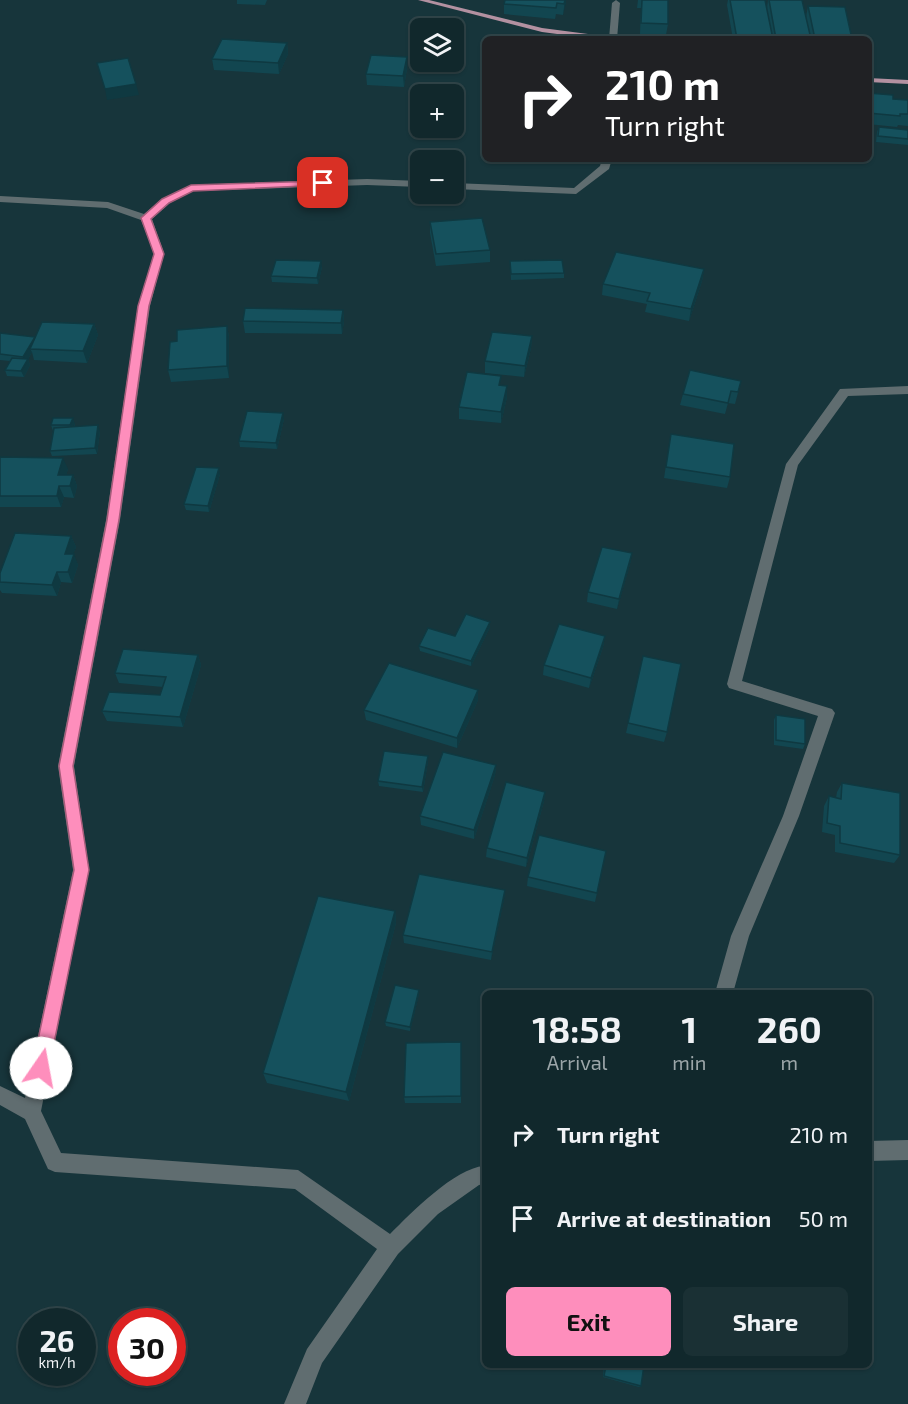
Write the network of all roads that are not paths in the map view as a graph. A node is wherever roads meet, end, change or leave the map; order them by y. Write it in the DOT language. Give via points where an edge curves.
graph roads {
  1 [pos="615,3"];
  2 [pos="612,36"];
  3 [pos="606,162"];
  4 [pos="410,184"];
  5 [pos="464,187"];
  6 [pos="0,199"];
  7 [pos="146,218"];
  8 [pos="908,390"];
  9 [pos="725,990"];
  10 [pos="0,1095"];
  11 [pos="32,1112"];
  12 [pos="908,1150"];
  13 [pos="872,1151"];
  14 [pos="482,1175"];
  15 [pos="391,1246"];
  16 [pos="296,1404"];
  1 -- 2 [label="street"];
  3 -- 5 [label="street" via="576,192"];
  4 -- 7 [label="street" via="191,188 166,201"];
  6 -- 7 [label="street" via="108,205"];
  7 -- 11 [label="street" via="159,254 144,306 113,520 66,766 81,870"];
  8 -- 9 [label="street" via="844,392 792,464 734,684 827,713 791,816 740,936"];
  10 -- 11 [label="street"];
  11 -- 15 [label="street" via="55,1162 298,1180"];
  12 -- 13 [label="street"];
  14 -- 15 [label="street" via="432,1207"];
  15 -- 16 [label="street" via="314,1356"];
}
